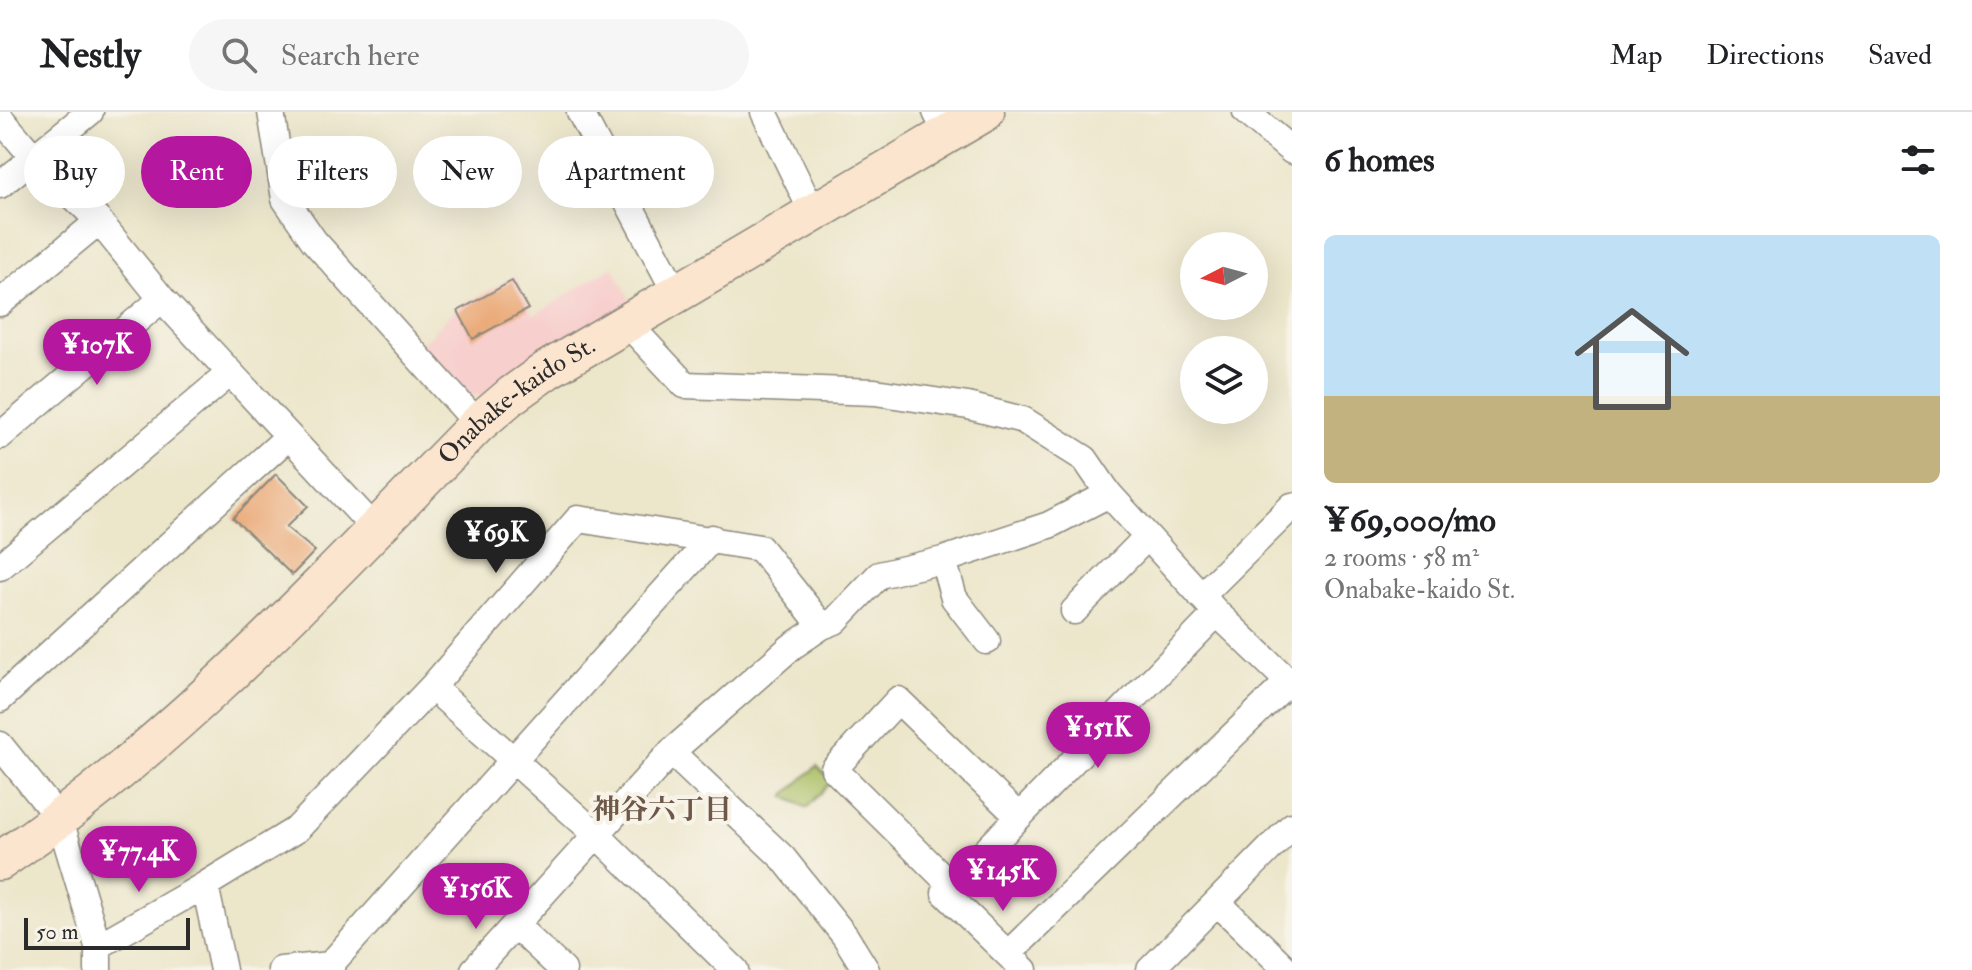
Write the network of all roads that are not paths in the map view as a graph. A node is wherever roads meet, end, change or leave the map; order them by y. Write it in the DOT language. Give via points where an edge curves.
graph roads {
  1 [pos="271,112"];
  2 [pos="580,112"];
  3 [pos="764,112"];
  4 [pos="985,112"];
  5 [pos="83,114"];
  6 [pos="1259,115"];
  7 [pos="0,118"];
  8 [pos="941,123"];
  9 [pos="60,136"];
  10 [pos="24,146"];
  11 [pos="1292,151"];
  12 [pos="24,167"];
  13 [pos="0,185"];
  14 [pos="86,208"];
  15 [pos="813,213"];
  16 [pos="99,221"];
  17 [pos="676,293"];
  18 [pos="162,299"];
  19 [pos="0,303"];
  20 [pos="627,323"];
  21 [pos="229,374"];
  22 [pos="478,424"];
  23 [pos="0,436"];
  24 [pos="289,436"];
  25 [pos="1109,494"];
  26 [pos="1292,506"];
  27 [pos="375,529"];
  28 [pos="712,538"];
  29 [pos="1146,538"];
  30 [pos="943,560"];
  31 [pos="0,567"];
  32 [pos="1209,605"];
  33 [pos="1074,611"];
  34 [pos="822,626"];
  35 [pos="987,641"];
  36 [pos="1290,684"];
  37 [pos="432,687"];
  38 [pos="0,699"];
  39 [pos="0,745"];
  40 [pos="671,752"];
  41 [pos="513,760"];
  42 [pos="1018,816"];
  43 [pos="60,820"];
  44 [pos="1292,826"];
  45 [pos="597,835"];
  46 [pos="0,861"];
  47 [pos="205,885"];
  48 [pos="952,886"];
  49 [pos="1217,902"];
  50 [pos="515,925"];
  51 [pos="98,958"];
  52 [pos="1017,962"];
  53 [pos="330,968"];
  54 [pos="223,970"];
  55 [pos="281,970"];
  56 [pos="474,970"];
  57 [pos="563,970"];
  58 [pos="735,970"];
  59 [pos="866,970"];
  60 [pos="1150,970"];
  61 [pos="1287,970"];
  1 -- 22 [label="street" via="285,199 314,241"];
  2 -- 17 [label="street"];
  3 -- 15 [label="street"];
  4 -- 8 [label="street, Onabake-kaido St."];
  5 -- 9 [label="street"];
  6 -- 11 [label="street"];
  7 -- 10 [label="street"];
  8 -- 15 [label="street, Onabake-kaido St."];
  12 -- 13 [label="street"];
  14 -- 16 [label="street"];
  15 -- 17 [label="street, Onabake-kaido St."];
  16 -- 18 [label="street"];
  16 -- 19 [label="street"];
  17 -- 20 [label="street, Onabake-kaido St."];
  18 -- 21 [label="street"];
  18 -- 23 [label="street"];
  20 -- 22 [label="street, Onabake-kaido St." via="547,370"];
  20 -- 25 [label="street" via="685,385 875,392 1023,420 1085,459"];
  21 -- 24 [label="street"];
  21 -- 31 [label="street"];
  22 -- 27 [label="street, Onabake-kaido St."];
  24 -- 27 [label="street"];
  24 -- 38 [label="street"];
  25 -- 29 [label="street"];
  25 -- 30 [label="street" via="1049,525"];
  26 -- 32 [label="street"];
  27 -- 43 [label="street, Onabake-kaido St." via="208,694"];
  28 -- 34 [label="street" via="760,548"];
  28 -- 37 [label="street" via="578,519"];
  28 -- 41 [label="street"];
  29 -- 32 [label="street"];
  29 -- 33 [label="street"];
  30 -- 34 [label="street" via="879,575 835,621"];
  30 -- 35 [label="street" via="954,598"];
  32 -- 36 [label="street"];
  32 -- 42 [label="street"];
  34 -- 40 [label="street"];
  36 -- 52 [label="street"];
  37 -- 41 [label="street"];
  37 -- 47 [label="street" via="297,829"];
  39 -- 43 [label="street"];
  40 -- 45 [label="street"];
  40 -- 59 [label="street" via="783,858"];
  41 -- 45 [label="street"];
  41 -- 53 [label="street"];
  42 -- 48 [label="street"];
  42 -- 48 [label="street" via="898,700 834,769"];
  43 -- 46 [label="street, Onabake-kaido St."];
  43 -- 51 [label="street"];
  44 -- 49 [label="street"];
  45 -- 50 [label="street"];
  45 -- 58 [label="street"];
  47 -- 51 [label="street"];
  47 -- 54 [label="street"];
  48 -- 52 [label="street" via="945,893"];
  49 -- 60 [label="street"];
  49 -- 61 [label="street"];
  50 -- 56 [label="street"];
  50 -- 57 [label="street"];
  53 -- 55 [label="street"];
}
